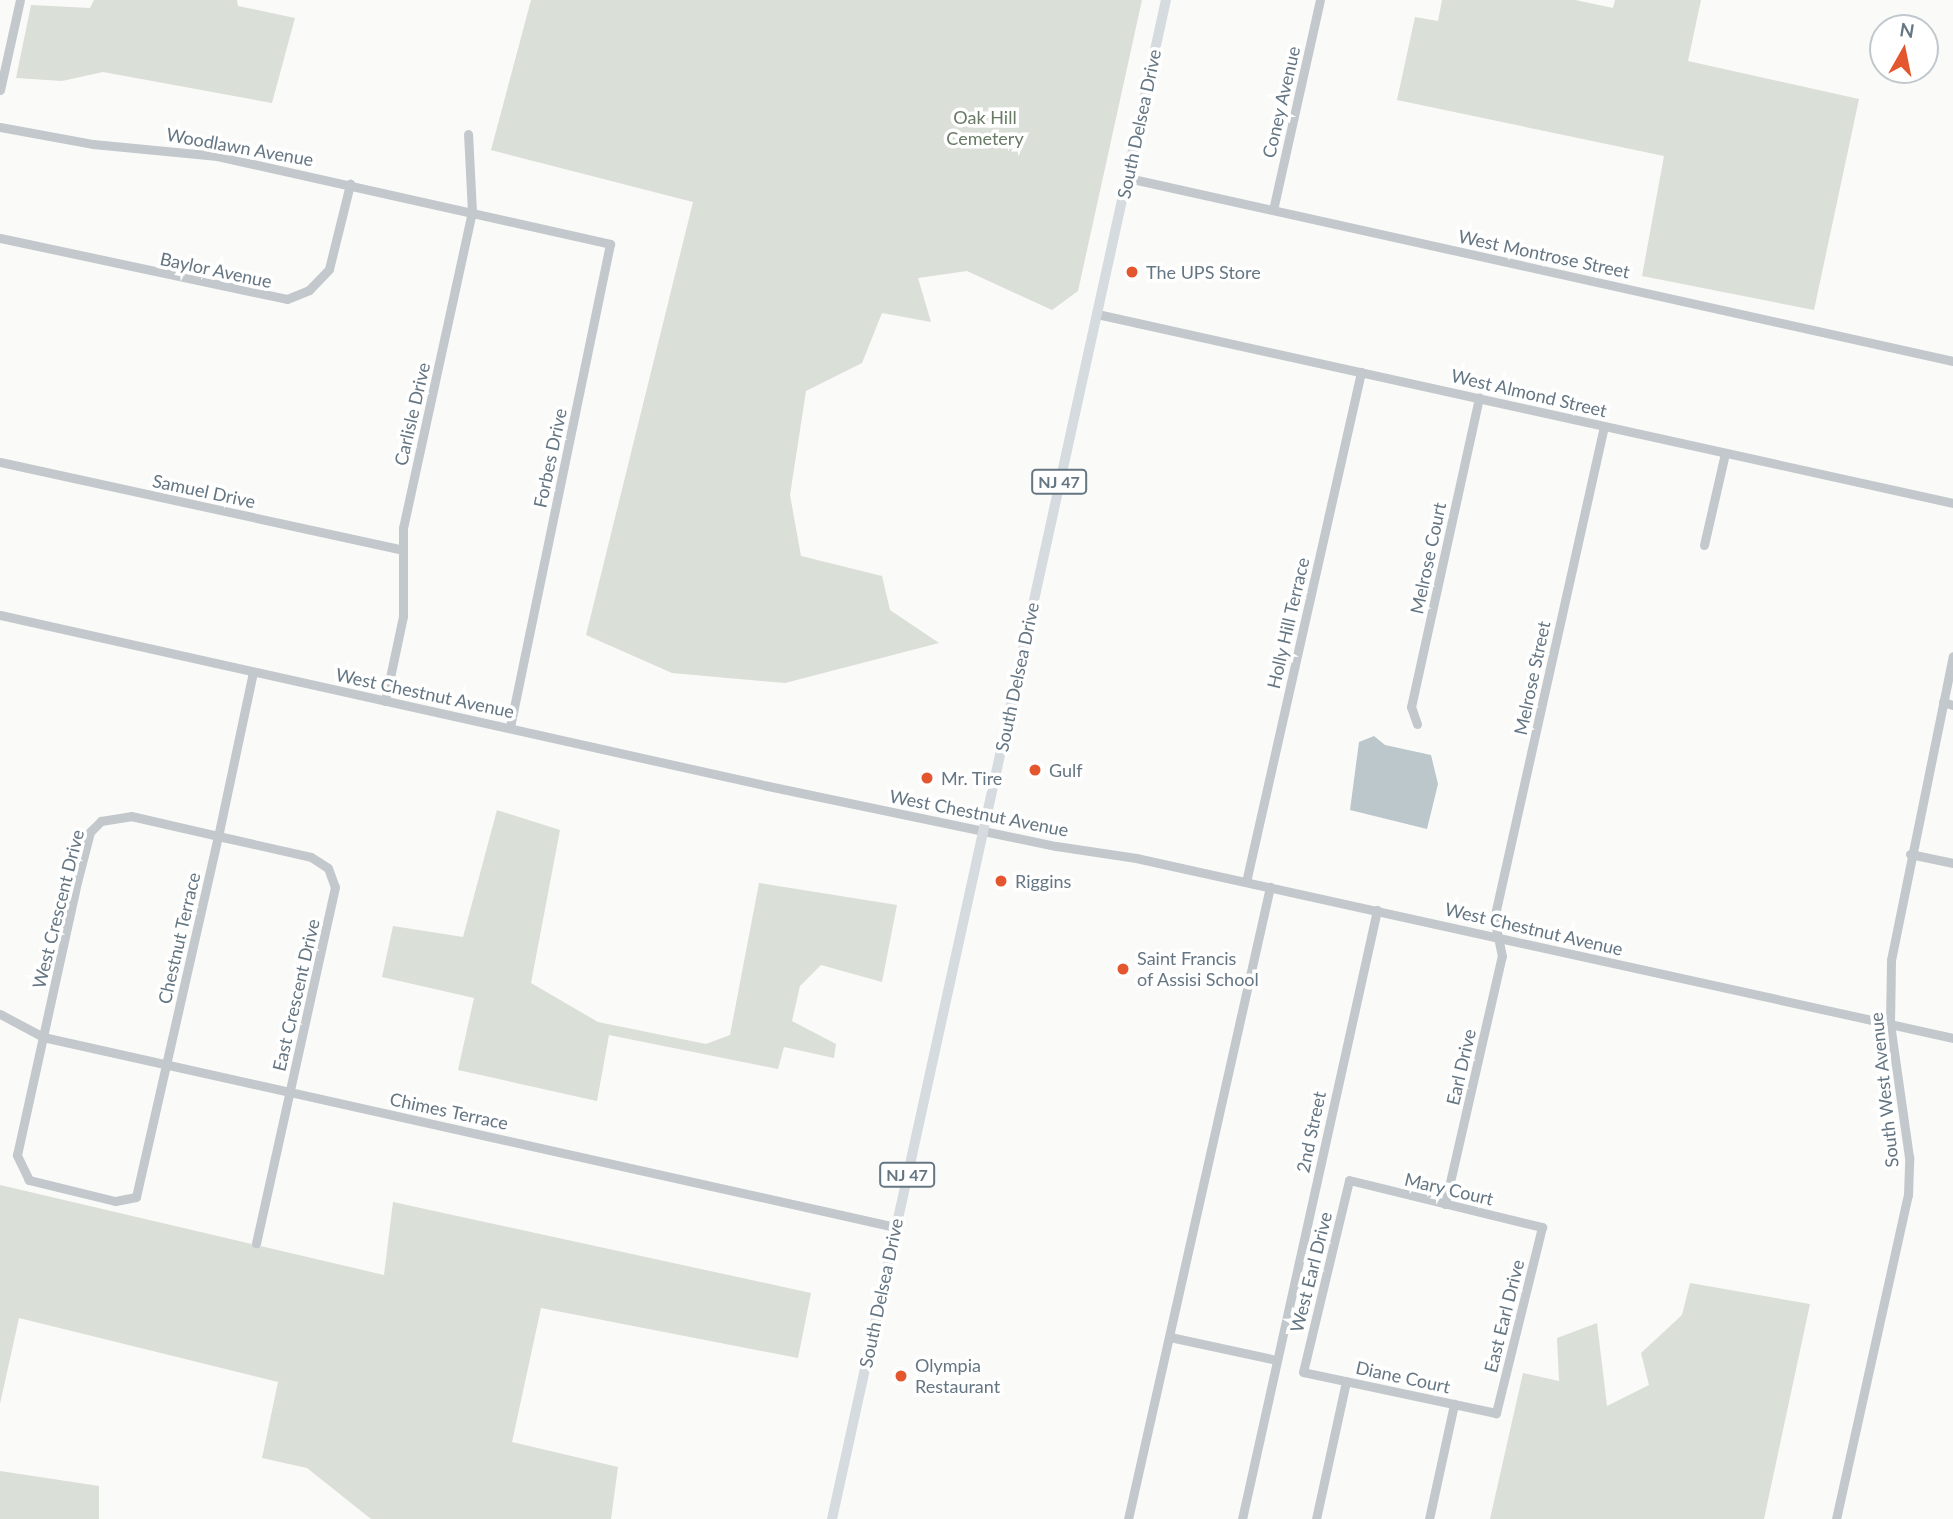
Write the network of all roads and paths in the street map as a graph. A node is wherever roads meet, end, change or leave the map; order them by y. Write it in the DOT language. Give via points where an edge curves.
graph roads {
  1 [pos="20,0"];
  2 [pos="1166,0"];
  3 [pos="1320,0"];
  4 [pos="0,90"];
  5 [pos="0,127"];
  6 [pos="468,134"];
  7 [pos="1128,178"];
  8 [pos="351,184"];
  9 [pos="1273,211"];
  10 [pos="472,212"];
  11 [pos="560,233"];
  12 [pos="0,237"];
  13 [pos="1097,314"];
  14 [pos="1953,361"];
  15 [pos="1361,372"];
  16 [pos="1479,397"];
  17 [pos="1604,426"];
  18 [pos="1725,453"];
  19 [pos="0,462"];
  20 [pos="1953,503"];
  21 [pos="1704,545"];
  22 [pos="401,550"];
  23 [pos="0,615"];
  24 [pos="1953,656"];
  25 [pos="253,671"];
  26 [pos="385,701"];
  27 [pos="1943,702"];
  28 [pos="1953,705"];
  29 [pos="1416,724"];
  30 [pos="510,728"];
  31 [pos="983,831"];
  32 [pos="218,836"];
  33 [pos="1910,854"];
  34 [pos="1953,863"];
  35 [pos="1246,882"];
  36 [pos="1270,887"];
  37 [pos="1377,910"];
  38 [pos="1497,937"];
  39 [pos="0,1014"];
  40 [pos="1890,1024"];
  41 [pos="43,1037"];
  42 [pos="1953,1038"];
  43 [pos="166,1065"];
  44 [pos="290,1093"];
  45 [pos="1349,1180"];
  46 [pos="123,1202"];
  47 [pos="1445,1204"];
  48 [pos="895,1227"];
  49 [pos="1542,1227"];
  50 [pos="256,1243"];
  51 [pos="1170,1337"];
  52 [pos="1276,1360"];
  53 [pos="1303,1371"];
  54 [pos="1346,1381"];
  55 [pos="1454,1404"];
  56 [pos="1496,1413"];
  57 [pos="832,1519"];
  58 [pos="1128,1519"];
  59 [pos="1242,1519"];
  60 [pos="1316,1519"];
  61 [pos="1429,1519"];
  62 [pos="1836,1519"];
  1 -- 4 [label="street"];
  2 -- 7 [label="main road, South Delsea Drive / NJ 47"];
  3 -- 9 [label="street, Coney Avenue"];
  5 -- 8 [label="street, Woodlawn Avenue" via="93,145 195,152"];
  6 -- 10 [label="street, Carlisle Drive"];
  7 -- 9 [label="street, West Montrose Street"];
  7 -- 13 [label="main road, South Delsea Drive / NJ 47"];
  8 -- 10 [label="street, Woodlawn Avenue"];
  8 -- 12 [label="street, Baylor Avenue" via="329,269 309,290 287,299"];
  9 -- 14 [label="street, West Montrose Street"];
  10 -- 11 [label="street, Woodlawn Avenue"];
  10 -- 22 [label="street, Carlisle Drive"];
  11 -- 30 [label="street, Forbes Drive" via="610,244"];
  13 -- 15 [label="street, West Almond Street"];
  13 -- 31 [label="main road, South Delsea Drive / NJ 47"];
  15 -- 16 [label="street, West Almond Street"];
  15 -- 35 [label="street, Holly Hill Terrace"];
  16 -- 17 [label="street, West Almond Street"];
  16 -- 29 [label="street, Melrose Court" via="1411,707"];
  17 -- 18 [label="street, West Almond Street"];
  17 -- 38 [label="street, Melrose Street" via="1494,919"];
  18 -- 20 [label="street, West Almond Street"];
  18 -- 21 [label="street"];
  19 -- 22 [label="street, Samuel Drive"];
  22 -- 26 [label="street, Carlisle Drive" via="403,616"];
  23 -- 25 [label="street, West Chestnut Avenue"];
  24 -- 27 [label="street, South West Avenue"];
  25 -- 26 [label="street, West Chestnut Avenue"];
  25 -- 32 [label="street, Chestnut Terrace"];
  26 -- 30 [label="street, West Chestnut Avenue"];
  27 -- 28 [label="street"];
  27 -- 33 [label="street, South West Avenue"];
  30 -- 31 [label="street, West Chestnut Avenue"];
  31 -- 35 [label="street, West Chestnut Avenue"];
  31 -- 48 [label="main road, South Delsea Drive / NJ 47"];
  32 -- 41 [label="street, West Crescent Drive" via="131,816 101,821 90,832"];
  32 -- 43 [label="street, Chestnut Terrace"];
  32 -- 44 [label="street, East Crescent Drive" via="318,860 335,880"];
  33 -- 34 [label="street"];
  33 -- 40 [label="street, South West Avenue" via="1891,960"];
  35 -- 36 [label="street, West Chestnut Avenue"];
  36 -- 37 [label="street, West Chestnut Avenue"];
  36 -- 51 [label="street"];
  37 -- 38 [label="street, West Chestnut Avenue"];
  37 -- 52 [label="street, 2nd Street"];
  38 -- 40 [label="street, West Chestnut Avenue"];
  38 -- 47 [label="street, Earl Drive" via="1502,956"];
  39 -- 41 [label="street, Chimes Terrace"];
  40 -- 42 [label="street, West Chestnut Avenue"];
  40 -- 62 [label="street, South West Avenue" via="1909,1157 1908,1195"];
  41 -- 43 [label="street, Chimes Terrace"];
  41 -- 46 [label="street, West Crescent Drive" via="18,1161 29,1180"];
  43 -- 44 [label="street, Chimes Terrace"];
  43 -- 46 [label="street, Chestnut Terrace" via="138,1191 133,1201"];
  44 -- 48 [label="street, Chimes Terrace"];
  44 -- 50 [label="street, East Crescent Drive"];
  45 -- 47 [label="street, Mary Court"];
  45 -- 53 [label="street, West Earl Drive"];
  47 -- 49 [label="street, Mary Court"];
  48 -- 57 [label="main road, South Delsea Drive / NJ 47"];
  49 -- 56 [label="street, East Earl Drive"];
  51 -- 52 [label="street"];
  51 -- 58 [label="street"];
  52 -- 59 [label="street, 2nd Street"];
  53 -- 54 [label="street, Diane Court"];
  54 -- 55 [label="street, Diane Court"];
  54 -- 60 [label="street"];
  55 -- 56 [label="street, Diane Court"];
  55 -- 61 [label="street"];
}
